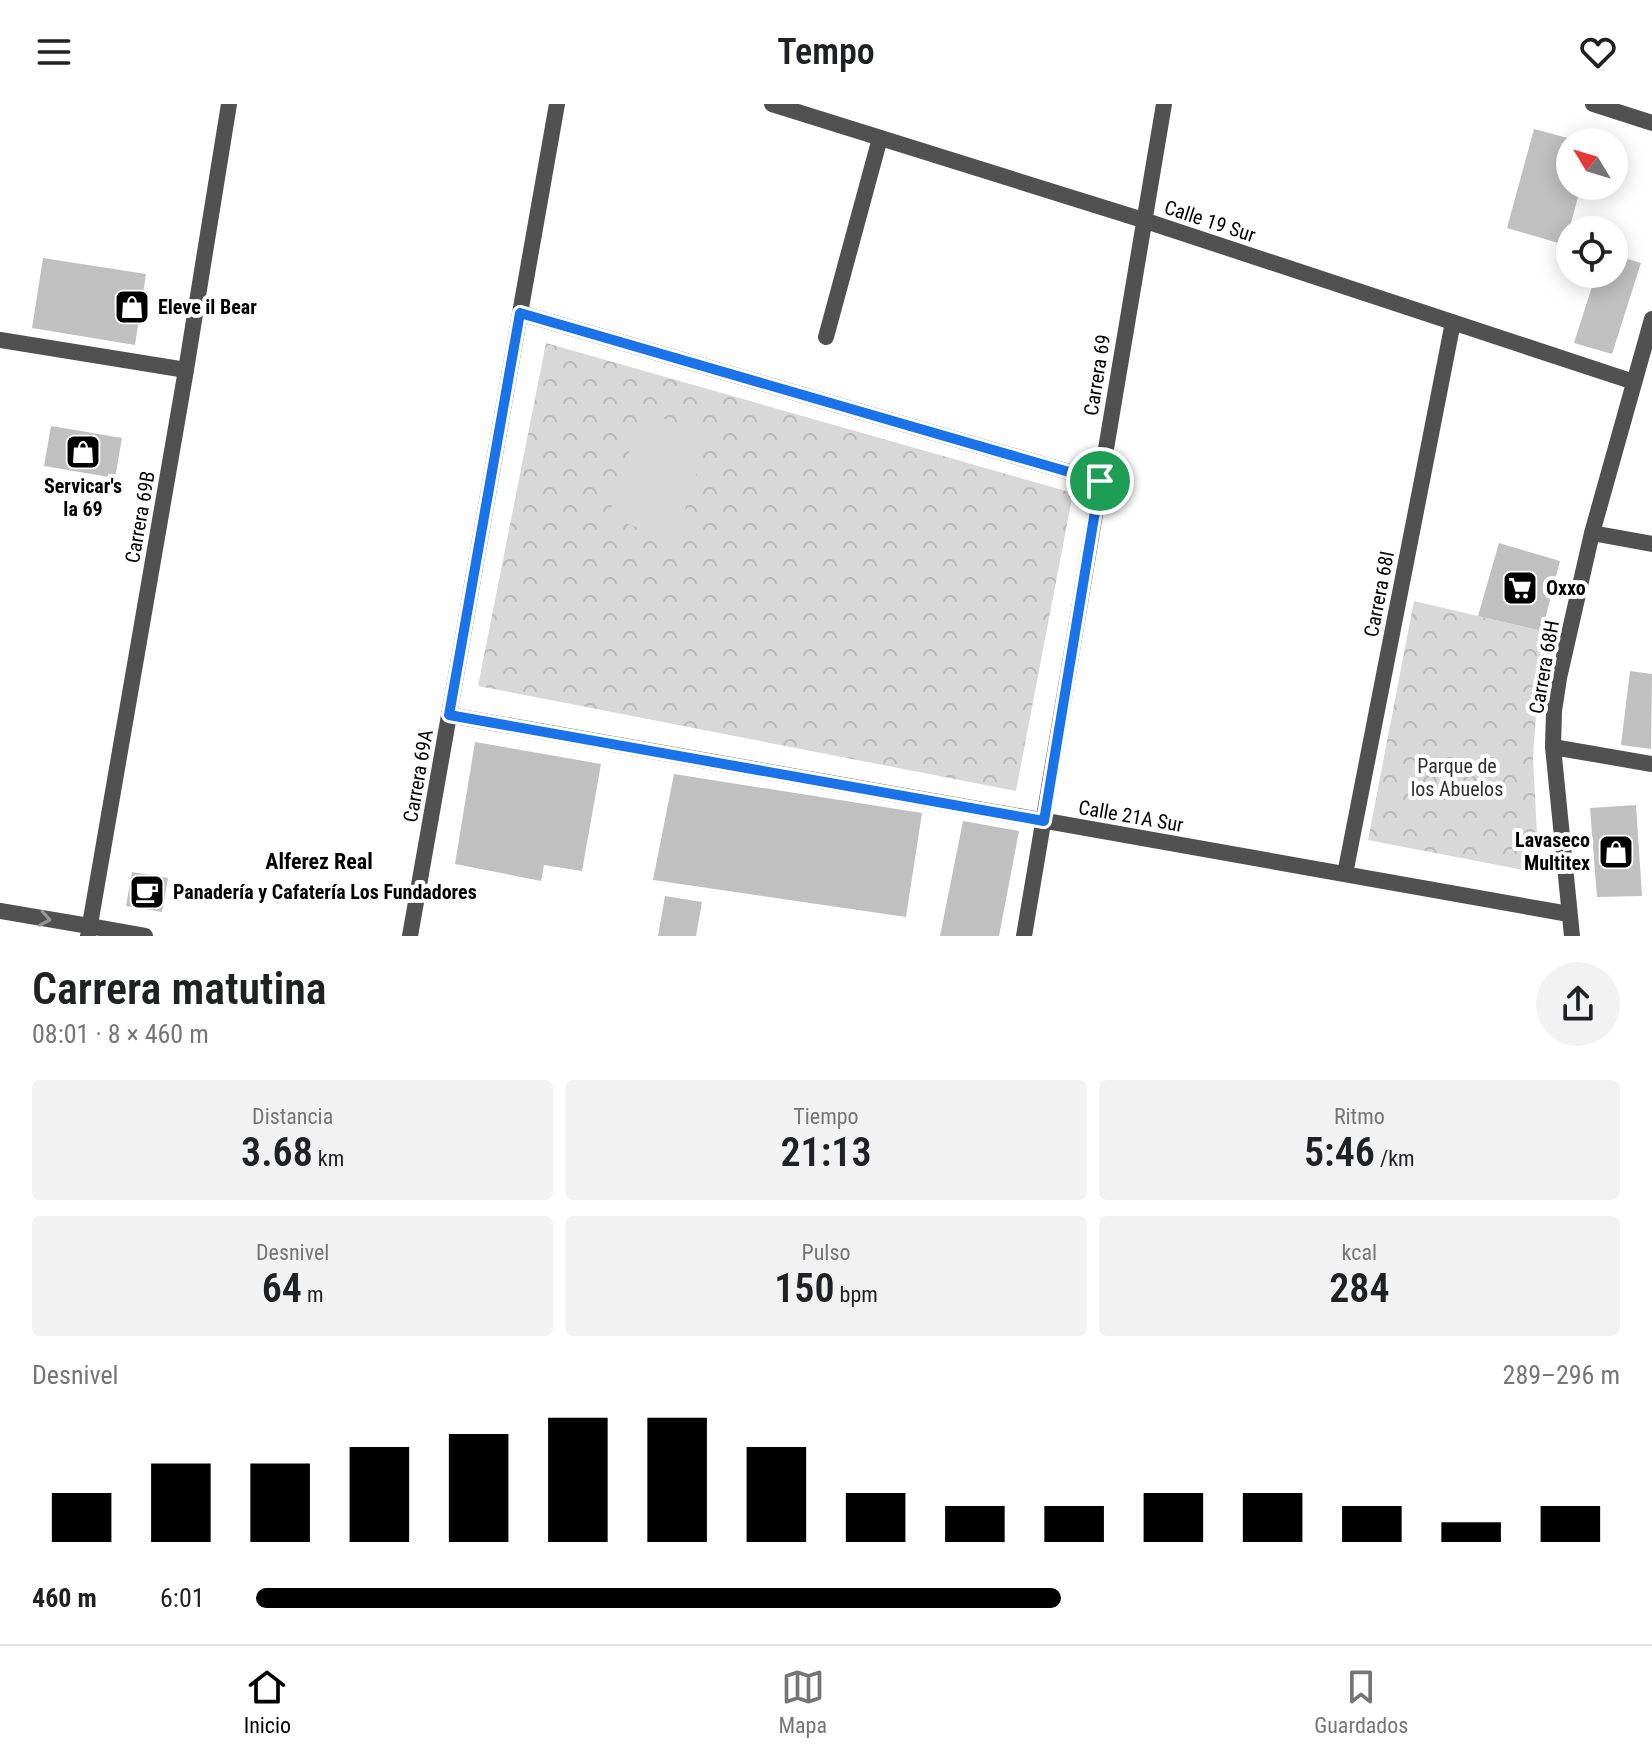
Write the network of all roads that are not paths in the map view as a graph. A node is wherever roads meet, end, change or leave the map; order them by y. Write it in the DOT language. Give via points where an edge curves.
graph roads {
  1 [pos="229,104"];
  2 [pos="557,104"];
  3 [pos="772,104"];
  4 [pos="1164,104"];
  5 [pos="1593,104"];
  6 [pos="1652,123"];
  7 [pos="880,138"];
  8 [pos="1143,220"];
  9 [pos="520,313"];
  10 [pos="1652,319"];
  11 [pos="1453,322"];
  12 [pos="826,337"];
  13 [pos="0,340"];
  14 [pos="186,370"];
  15 [pos="1634,382"];
  16 [pos="1100,481"];
  17 [pos="1592,533"];
  18 [pos="1652,544"];
  19 [pos="449,715"];
  20 [pos="1553,747"];
  21 [pos="1652,764"];
  22 [pos="1044,821"];
  23 [pos="1345,874"];
  24 [pos="0,911"];
  25 [pos="1569,914"];
  26 [pos="88,931"];
  27 [pos="145,936"];
  28 [pos="410,936"];
  29 [pos="1024,936"];
  30 [pos="1572,936"];
  1 -- 14 [label="street, Carrera 69B"];
  2 -- 9 [label="street, Carrera 69A"];
  3 -- 7 [label="street, Calle 19 Sur"];
  4 -- 8 [label="street, Carrera 69"];
  5 -- 6 [label="street"];
  7 -- 8 [label="street, Calle 19 Sur"];
  7 -- 12 [label="street"];
  8 -- 11 [label="street, Calle 19 Sur"];
  8 -- 16 [label="street, Carrera 69"];
  9 -- 16 [label="street"];
  9 -- 19 [label="street, Carrera 69A"];
  10 -- 15 [label="street, Carrera 68H"];
  11 -- 15 [label="street, Calle 19 Sur"];
  11 -- 23 [label="street, Carrera 68I"];
  13 -- 14 [label="street"];
  14 -- 26 [label="street, Carrera 69B"];
  15 -- 17 [label="street, Carrera 68H"];
  16 -- 22 [label="street, Carrera 69"];
  17 -- 18 [label="street"];
  17 -- 20 [label="street, Carrera 68H" via="1559,678"];
  19 -- 22 [label="street, Calle 21A Sur"];
  19 -- 28 [label="street, Carrera 69A"];
  20 -- 21 [label="street"];
  20 -- 25 [label="street, Carrera 68H"];
  22 -- 23 [label="street, Calle 21A Sur"];
  22 -- 29 [label="street, Carrera 69"];
  23 -- 25 [label="street, Calle 21A Sur"];
  24 -- 26 [label="street, one-way"];
  25 -- 30 [label="street, Carrera 68H"];
  26 -- 27 [label="street"];
}
